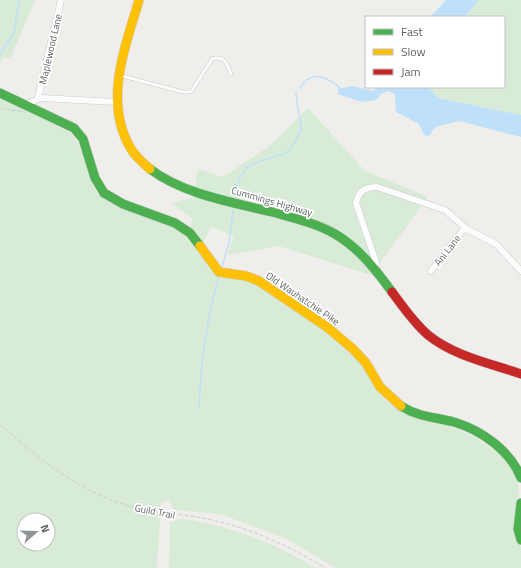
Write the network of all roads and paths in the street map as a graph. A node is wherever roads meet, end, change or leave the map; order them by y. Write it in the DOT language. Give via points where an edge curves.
graph roads {
  1 [pos="61,0"];
  2 [pos="139,0"];
  3 [pos="231,74"];
  4 [pos="118,76"];
  5 [pos="0,93"];
  6 [pos="38,98"];
  7 [pos="116,102"];
  8 [pos="0,108"];
  9 [pos="28,109"];
  10 [pos="467,229"];
  11 [pos="375,269"];
  12 [pos="431,271"];
  13 [pos="521,271"];
  14 [pos="521,374"];
  15 [pos="0,425"];
  16 [pos="521,478"];
  17 [pos="521,503"];
  18 [pos="521,540"];
  19 [pos="325,568"];
  1 -- 6 [label="street, Maplewood Lane"];
  2 -- 4 [label="main road, Cummings Highway"];
  3 -- 4 [label="lane" via="223,59 212,59 191,92"];
  4 -- 7 [label="main road, Cummings Highway"];
  5 -- 9 [label="main road, Old Wauhatchie Pike"];
  6 -- 7 [label="street"];
  6 -- 9 [label="street"];
  7 -- 11 [label="main road, Cummings Highway" via="121,126 130,146 145,165 163,180 179,187 318,226 343,238"];
  8 -- 9 [label="path"];
  9 -- 16 [label="main road, Old Wauhatchie Pike" via="63,120 75,129 82,138 96,181 104,193 122,203 185,228 219,272 246,276 261,282 316,319 360,356 378,384 390,397 412,412 453,422 489,440 517,467"];
  10 -- 11 [label="street" via="446,210 368,187 357,197 356,203 376,262"];
  10 -- 12 [label="street, Ani Lane" via="463,230"];
  10 -- 13 [label="street, Ani Lane" via="496,244"];
  11 -- 14 [label="main road, Cummings Highway" via="414,321 436,340 471,358"];
  15 -- 19 [label="path, Guild Trail" via="48,465 108,499 138,509 229,524 288,546"];
  17 -- 18 [label="main road" via="518,529"];
}
